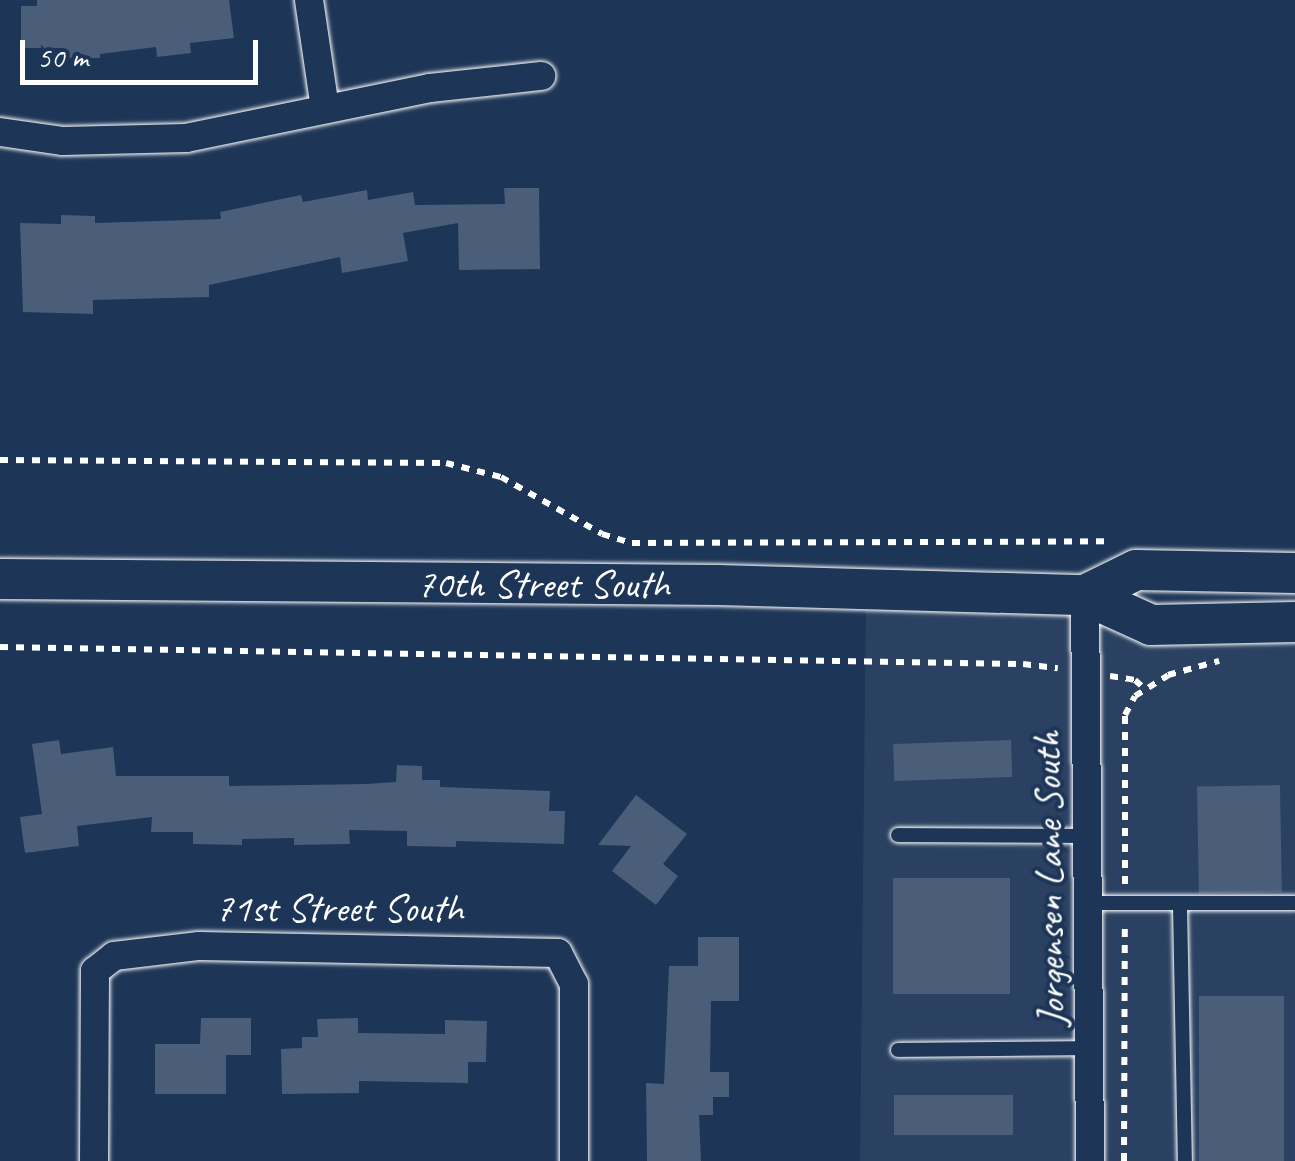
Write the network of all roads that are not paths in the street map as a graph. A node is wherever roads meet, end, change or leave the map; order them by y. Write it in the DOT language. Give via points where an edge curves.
graph roads {
  1 [pos="308,0"];
  2 [pos="541,76"];
  3 [pos="325,109"];
  4 [pos="0,132"];
  5 [pos="1295,573"];
  6 [pos="0,579"];
  7 [pos="1086,595"];
  8 [pos="1295,622"];
  9 [pos="898,835"];
  10 [pos="1086,836"];
  11 [pos="1091,903"];
  12 [pos="1295,903"];
  13 [pos="1180,906"];
  14 [pos="1092,1048"];
  15 [pos="898,1050"];
  16 [pos="94,1161"];
  17 [pos="574,1161"];
  18 [pos="1090,1161"];
  19 [pos="1184,1161"];
  1 -- 3 [label="street"];
  2 -- 3 [label="street"];
  3 -- 4 [label="street" via="186,138 63,141"];
  5 -- 7 [label="main road, 70th Street South" via="1136,570"];
  6 -- 7 [label="main road, 70th Street South"];
  7 -- 8 [label="main road, 70th Street South" via="1151,625"];
  7 -- 10 [label="street, Jorgensen Lane South"];
  9 -- 10 [label="lane"];
  10 -- 11 [label="street, Jorgensen Lane South"];
  11 -- 13 [label="lane"];
  11 -- 14 [label="street, Jorgensen Lane South"];
  12 -- 13 [label="lane"];
  13 -- 19 [label="lane"];
  14 -- 15 [label="lane"];
  14 -- 18 [label="street, Jorgensen Lane South"];
  16 -- 17 [label="street, 71st Street South" via="95,970 114,956 199,946 558,952 572,978"];
}
